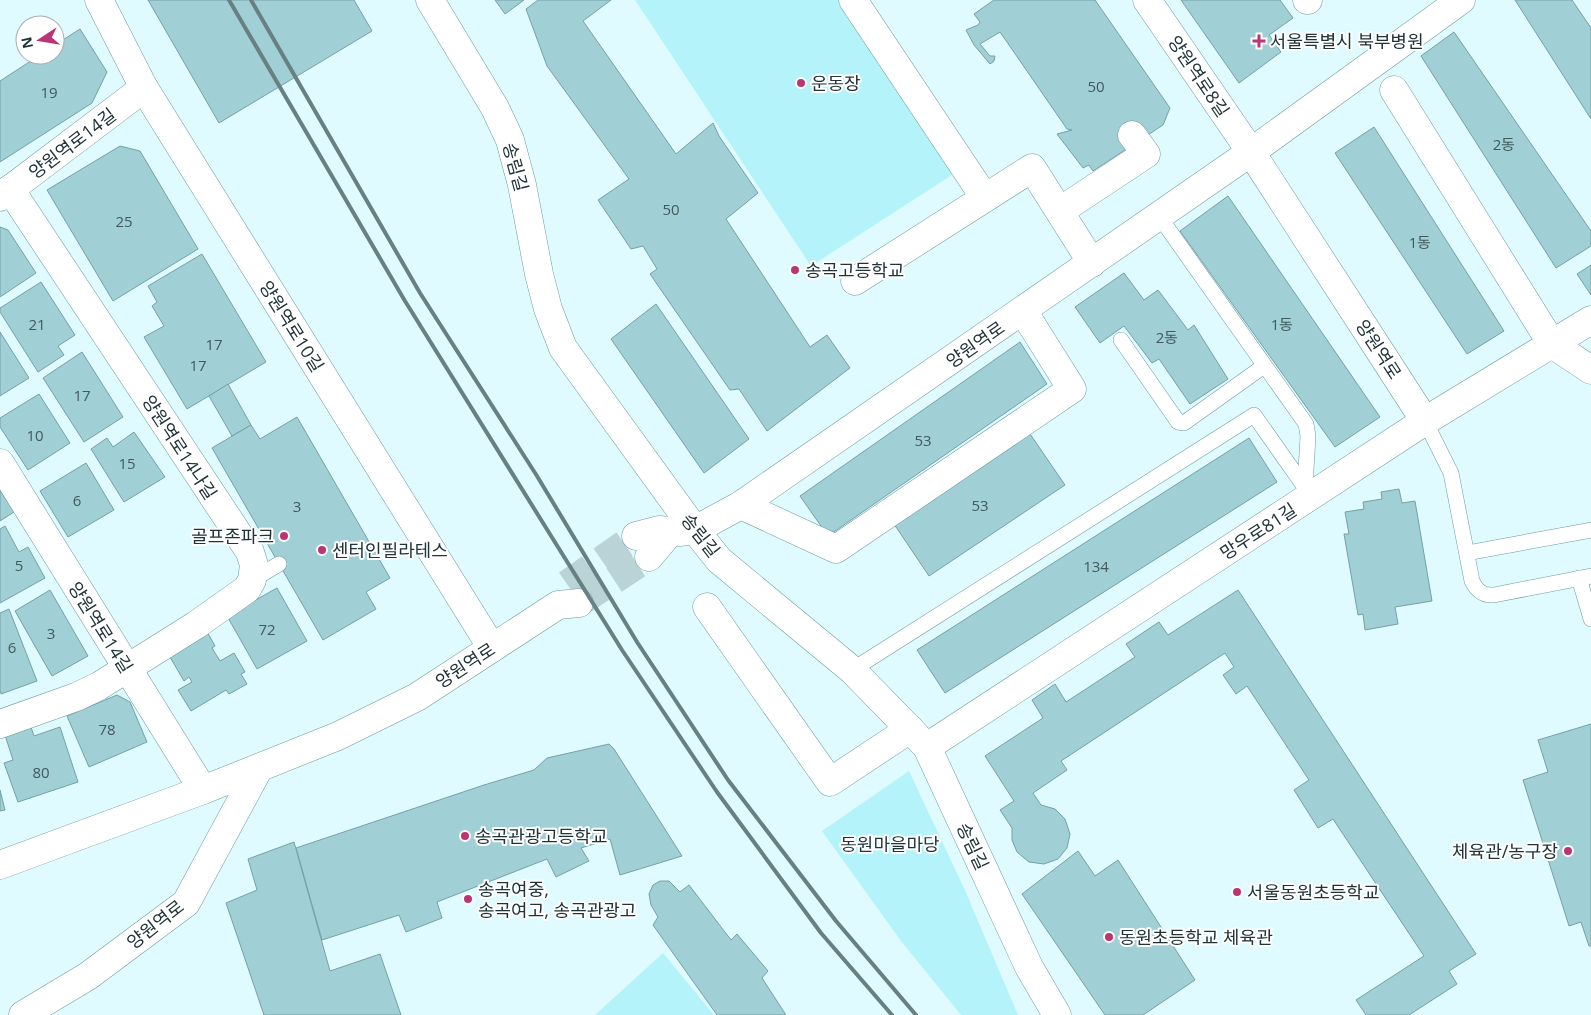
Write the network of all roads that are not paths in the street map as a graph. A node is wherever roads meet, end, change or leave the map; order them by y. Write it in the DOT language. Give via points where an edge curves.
graph roads {
  1 [pos="98,0"];
  2 [pos="430,0"];
  3 [pos="853,0"];
  4 [pos="1147,0"];
  5 [pos="1461,0"];
  6 [pos="144,88"];
  7 [pos="1394,90"];
  8 [pos="1132,135"];
  9 [pos="1251,152"];
  10 [pos="5,193"];
  11 [pos="985,198"];
  12 [pos="1060,210"];
  13 [pos="1159,216"];
  14 [pos="1092,263"];
  15 [pos="855,282"];
  16 [pos="1023,311"];
  17 [pos="1591,320"];
  18 [pos="1121,340"];
  19 [pos="1552,344"];
  20 [pos="1264,366"];
  21 [pos="1591,370"];
  22 [pos="1425,421"];
  23 [pos="0,464"];
  24 [pos="1308,491"];
  25 [pos="741,505"];
  26 [pos="1591,530"];
  27 [pos="683,531"];
  28 [pos="642,546"];
  29 [pos="1467,553"];
  30 [pos="279,564"];
  31 [pos="1585,577"];
  32 [pos="252,580"];
  33 [pos="568,597"];
  34 [pos="707,607"];
  35 [pos="1591,619"];
  36 [pos="492,648"];
  37 [pos="127,668"];
  38 [pos="852,670"];
  39 [pos="0,724"];
  40 [pos="919,738"];
  41 [pos="259,768"];
  42 [pos="202,790"];
  43 [pos="0,865"];
  44 [pos="24,1015"];
  45 [pos="1057,1015"];
  1 -- 6 [label="street, 양원역로10길"];
  2 -- 27 [label="street, 송림길" via="495,108 510,140 539,274 563,348"];
  3 -- 11 [label="street"];
  4 -- 9 [label="street, 양원역로8길"];
  5 -- 9 [label="street, 양원역로"];
  6 -- 10 [label="street, 양원역로14길"];
  6 -- 36 [label="street, 양원역로10길"];
  7 -- 19 [label="street"];
  8 -- 12 [label="street" via="1146,154"];
  9 -- 13 [label="street, 양원역로"];
  9 -- 22 [label="street, 양원역로"];
  10 -- 32 [label="street, 양원역로14나길" via="250,552 254,565"];
  11 -- 12 [label="street" via="1032,168"];
  11 -- 15 [label="street"];
  12 -- 14 [label="street"];
  13 -- 14 [label="street, 양원역로"];
  13 -- 20 [label="lane"];
  14 -- 16 [label="street, 양원역로"];
  16 -- 25 [label="street, 양원역로"];
  16 -- 25 [label="street" via="1072,389 836,549"];
  17 -- 19 [label="street, 망우로81길"];
  18 -- 20 [label="lane" via="1181,423"];
  19 -- 21 [label="street"];
  19 -- 22 [label="street, 망우로81길"];
  20 -- 24 [label="lane" via="1306,424"];
  22 -- 24 [label="street, 망우로81길"];
  22 -- 29 [label="lane" via="1451,473"];
  23 -- 37 [label="street, 양원역로14길"];
  24 -- 38 [label="lane" via="1254,415"];
  24 -- 40 [label="street, 망우로81길"];
  25 -- 27 [label="street, 양원역로"];
  26 -- 29 [label="lane"];
  27 -- 28 [label="street" via="655,530"];
  27 -- 38 [label="street, 송림길"];
  29 -- 31 [label="lane" via="1472,580 1481,593 1488,595"];
  30 -- 32 [label="lane"];
  31 -- 35 [label="lane"];
  32 -- 37 [label="street" via="247,590"];
  33 -- 36 [label="street, 양원역로"];
  34 -- 40 [label="street, 망우로81길" via="830,782"];
  36 -- 41 [label="street, 양원역로" via="417,696 338,736"];
  37 -- 39 [label="street" via="76,697"];
  37 -- 42 [label="street, 양원역로14길"];
  38 -- 40 [label="street, 송림길"];
  40 -- 45 [label="street, 송림길" via="1029,967"];
  41 -- 42 [label="street, 양원역로"];
  41 -- 44 [label="street, 양원역로" via="186,903 88,976"];
  42 -- 43 [label="street, 양원역로"];
}
